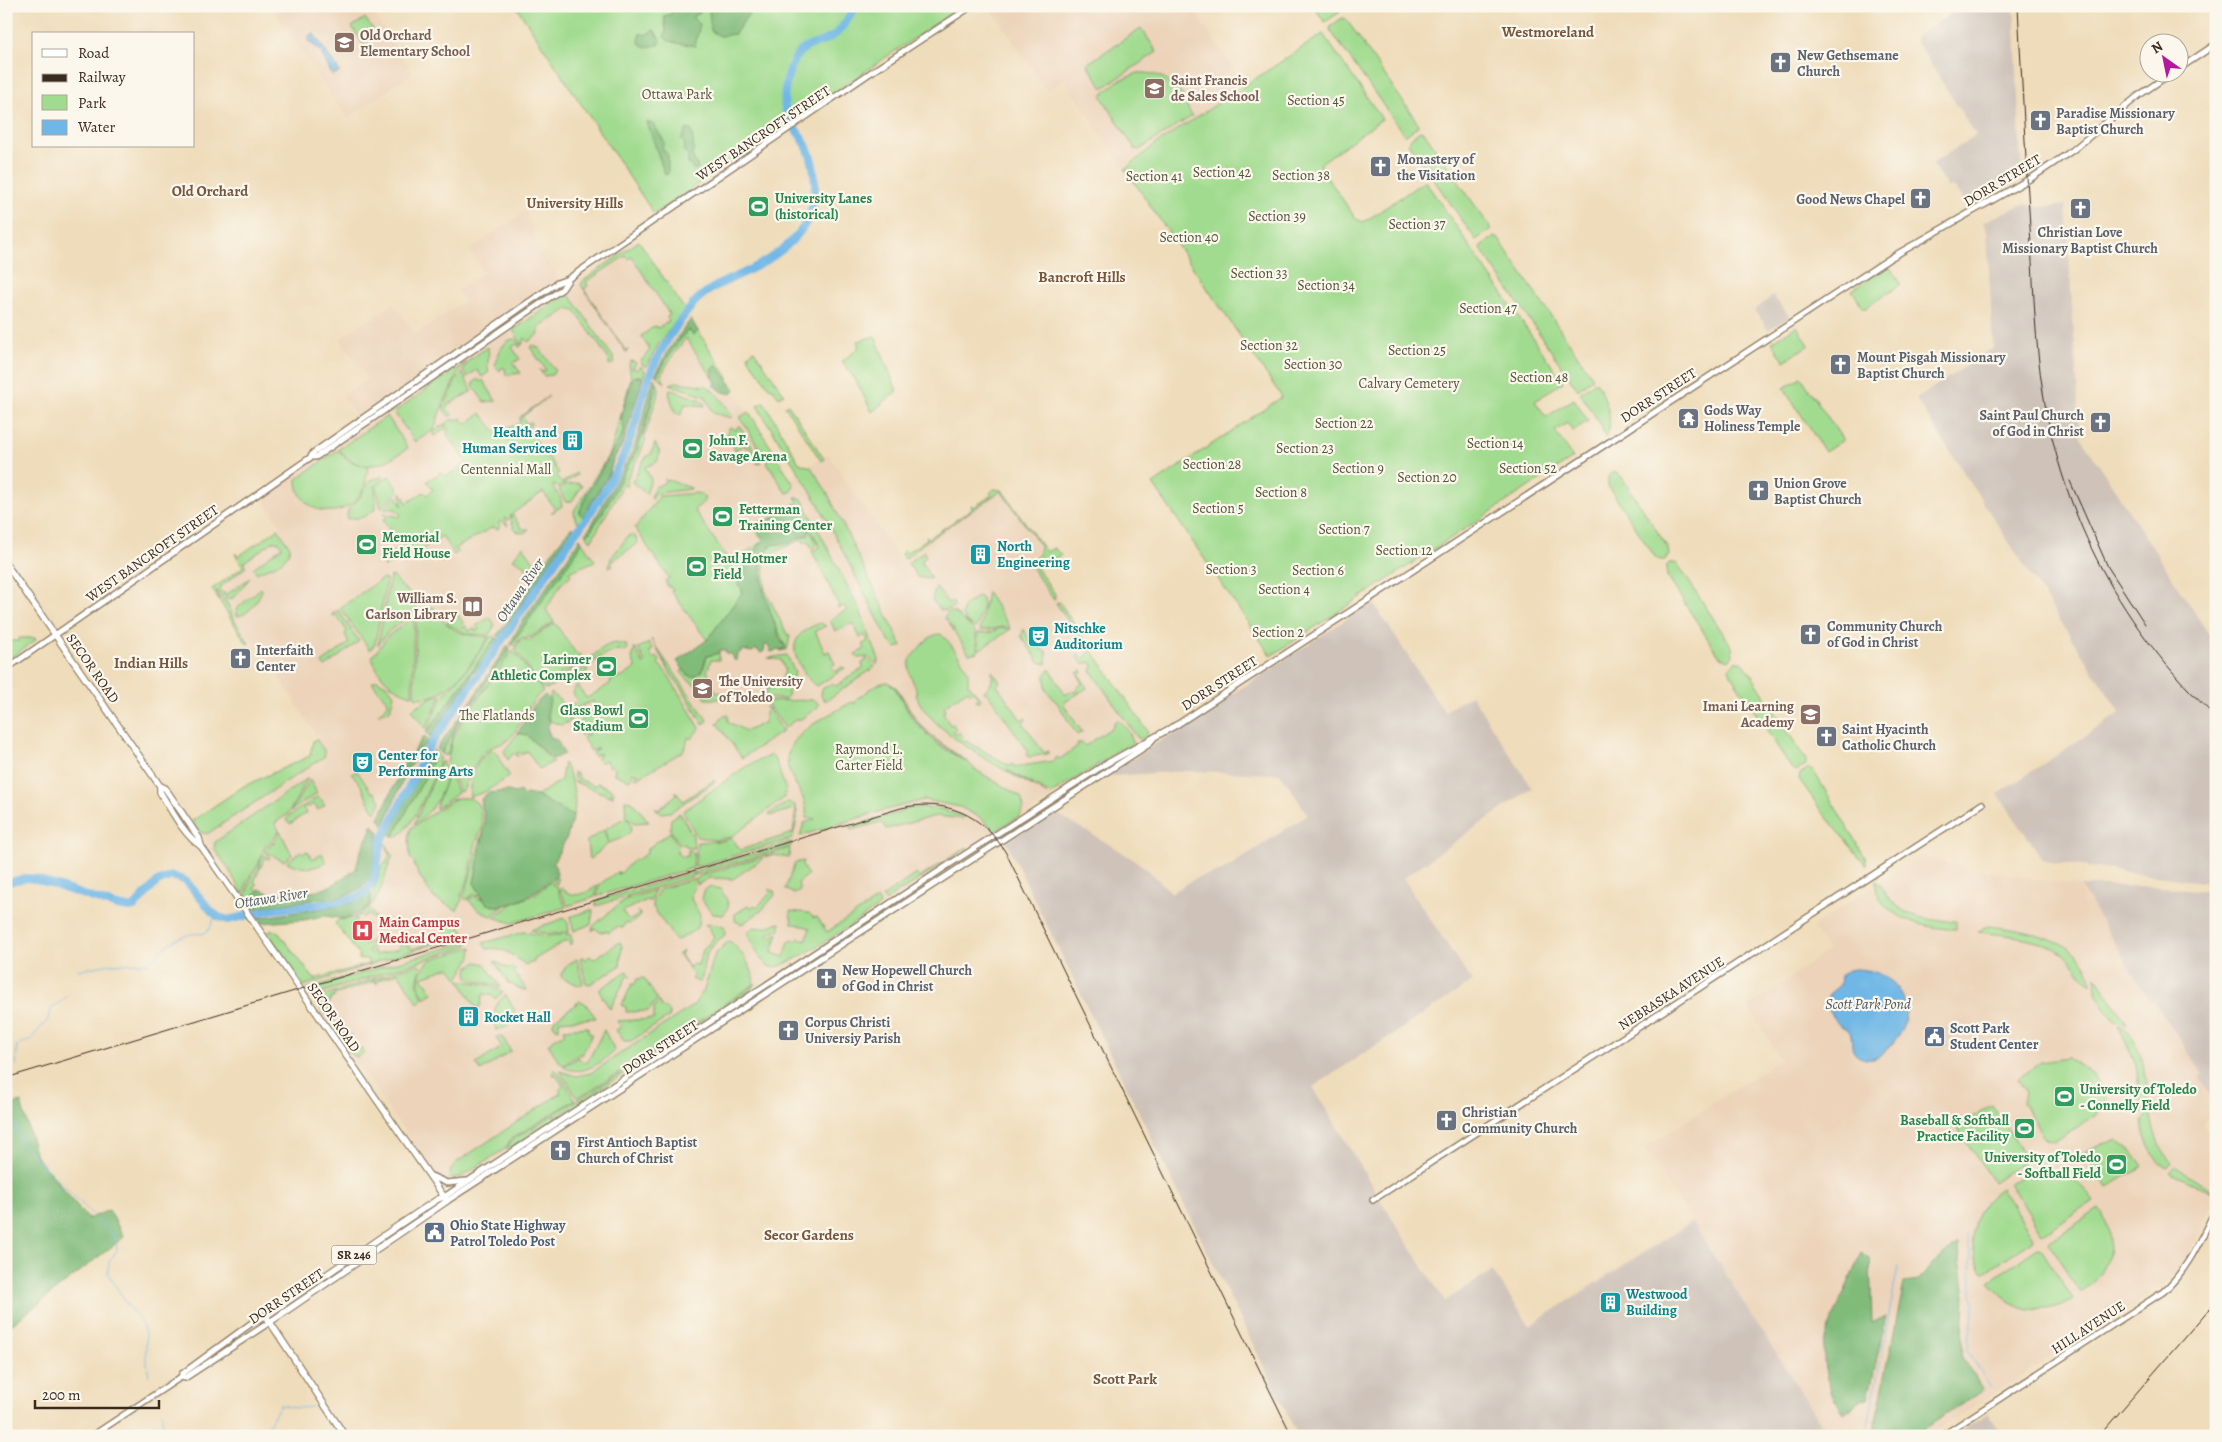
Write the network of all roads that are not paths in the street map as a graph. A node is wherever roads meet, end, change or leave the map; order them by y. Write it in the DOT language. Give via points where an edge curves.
graph roads {
  1 [pos="972,6"];
  2 [pos="2216,44"];
  3 [pos="2190,61"];
  4 [pos="2158,82"];
  5 [pos="568,279"];
  6 [pos="311,457"];
  7 [pos="6,564"];
  8 [pos="55,635"];
  9 [pos="6,669"];
  10 [pos="1154,738"];
  11 [pos="1120,756"];
  12 [pos="1103,774"];
  13 [pos="1982,804"];
  14 [pos="901,896"];
  15 [pos="868,926"];
  16 [pos="669,1048"];
  17 [pos="639,1075"];
  18 [pos="541,1136"];
  19 [pos="428,1175"];
  20 [pos="469,1180"];
  21 [pos="445,1199"];
  22 [pos="1373,1200"];
  23 [pos="2216,1209"];
  24 [pos="266,1316"];
  25 [pos="270,1322"];
  26 [pos="181,1377"];
  27 [pos="92,1436"];
  28 [pos="345,1436"];
  29 [pos="1942,1436"];
  1 -- 5 [label="main road, WEST BANCROFT STREET"];
  2 -- 3 [label="main road"];
  4 -- 10 [label="main road, DORR STREET / SR 246" via="2073,150 2033,177 1892,257"];
  5 -- 6 [label="main road, WEST BANCROFT STREET" via="557,283 312,453"];
  5 -- 6 [label="main road, WEST BANCROFT STREET" via="562,289 322,453"];
  6 -- 8 [label="main road, WEST BANCROFT STREET"];
  7 -- 8 [label="main road, SECOR ROAD"];
  8 -- 9 [label="main road, WEST BANCROFT STREET"];
  8 -- 19 [label="main road, SECOR ROAD" via="160,786 165,788 243,908"];
  10 -- 11 [label="main road, DORR STREET / SR 246"];
  10 -- 12 [label="main road, DORR STREET / SR 246"];
  11 -- 12 [label="main road" via="1121,760"];
  11 -- 14 [label="main road, DORR STREET / SR 246"];
  12 -- 15 [label="main road, DORR STREET / SR 246"];
  13 -- 22 [label="main road, NEBRASKA AVENUE"];
  14 -- 15 [label="main road" via="902,900"];
  14 -- 16 [label="main road, DORR STREET / SR 246"];
  15 -- 17 [label="main road, DORR STREET / SR 246"];
  16 -- 17 [label="main road" via="638,1071"];
  16 -- 18 [label="main road, DORR STREET / SR 246"];
  17 -- 18 [label="main road, DORR STREET / SR 246"];
  18 -- 20 [label="main road, DORR STREET / SR 246"];
  18 -- 21 [label="main road, DORR STREET / SR 246"];
  19 -- 20 [label="main road" via="447,1183"];
  19 -- 21 [label="main road, SECOR ROAD"];
  20 -- 21 [label="main road, DORR STREET / SR 246"];
  21 -- 24 [label="main road, DORR STREET / SR 246" via="438,1199"];
  21 -- 25 [label="main road, DORR STREET / SR 246"];
  23 -- 29 [label="main road, HILL AVENUE" via="2193,1256 2179,1277 2163,1292"];
  24 -- 25 [label="main road"];
  24 -- 26 [label="main road, DORR STREET / SR 246" via="233,1336"];
  25 -- 26 [label="main road, DORR STREET / SR 246" via="185,1378"];
  25 -- 28 [label="main road"];
  26 -- 27 [label="main road, DORR STREET / SR 246"];
}
